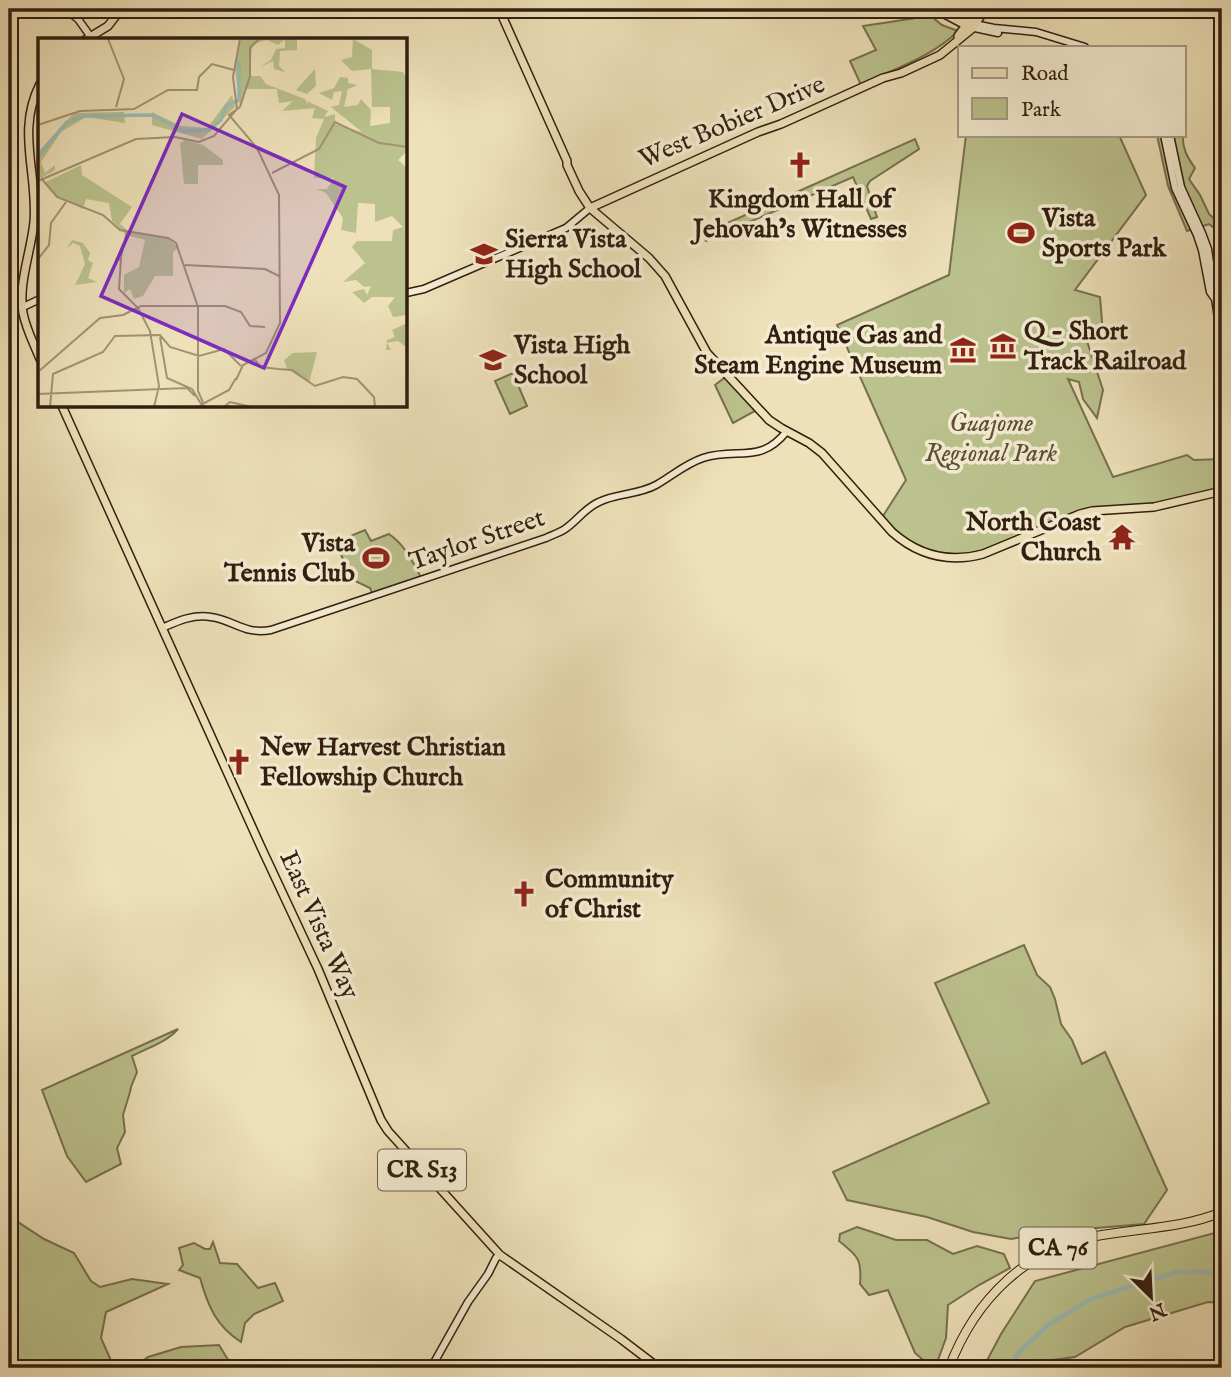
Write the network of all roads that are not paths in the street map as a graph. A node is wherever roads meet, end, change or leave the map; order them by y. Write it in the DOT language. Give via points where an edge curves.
graph roads {
  1 [pos="65,9"];
  2 [pos="124,9"];
  3 [pos="496,9"];
  4 [pos="935,9"];
  5 [pos="944,9"];
  6 [pos="978,9"];
  7 [pos="985,9"];
  8 [pos="970,25"];
  9 [pos="89,38"];
  10 [pos="91,38"];
  11 [pos="92,38"];
  12 [pos="1070,46"];
  13 [pos="1082,46"];
  14 [pos="38,89"];
  15 [pos="544,121"];
  16 [pos="552,128"];
  17 [pos="1164,136"];
  18 [pos="1170,136"];
  19 [pos="557,145"];
  20 [pos="590,208"];
  21 [pos="408,292"];
  22 [pos="1214,299"];
  23 [pos="38,300"];
  24 [pos="23,307"];
  25 [pos="1222,346"];
  26 [pos="38,354"];
  27 [pos="63,408"];
  28 [pos="787,431"];
  29 [pos="1222,491"];
  30 [pos="162,628"];
  31 [pos="1222,1215"];
  32 [pos="500,1255"];
  33 [pos="431,1368"];
  34 [pos="659,1368"];
  35 [pos="951,1368"];
  1 -- 9 [label="main road" via="78,19"];
  2 -- 10 [label="main road"];
  2 -- 11 [label="main road" via="117,22"];
  3 -- 15 [label="main road"];
  3 -- 16 [label="main road"];
  4 -- 8 [label="main road"];
  5 -- 8 [label="main road"];
  6 -- 8 [label="main road"];
  7 -- 8 [label="main road"];
  8 -- 12 [label="main road"];
  8 -- 13 [label="main road" via="1036,32"];
  8 -- 20 [label="main road, West Bobier Drive" via="948,45 891,75"];
  14 -- 24 [label="main road" via="29,116 34,207"];
  15 -- 16 [label="main road"];
  15 -- 19 [label="main road"];
  16 -- 19 [label="main road"];
  17 -- 22 [label="main road" via="1175,188 1197,234"];
  18 -- 22 [label="main road" via="1181,187 1208,249"];
  19 -- 20 [label="main road"];
  20 -- 21 [label="main road" via="566,228 424,289"];
  20 -- 28 [label="main road" via="665,276 707,353 769,420"];
  22 -- 25 [label="main road"];
  23 -- 24 [label="main road"];
  24 -- 26 [label="main road"];
  27 -- 30 [label="main road, East Vista Way / CR S13"];
  28 -- 29 [label="main road" via="822,453 900,539 941,558 983,554 1092,511 1154,507"];
  28 -- 30 [label="main road, Taylor Street" via="767,449 703,458 645,490 600,501 546,538 271,630 246,630 198,616"];
  30 -- 32 [label="main road, East Vista Way / CR S13" via="318,969 382,1122"];
  31 -- 35 [label="highway, CA 76" via="1083,1239 1036,1259 981,1307 964,1333"];
  32 -- 33 [label="main road"];
  32 -- 34 [label="main road, East Vista Way / CR S13"];
}
